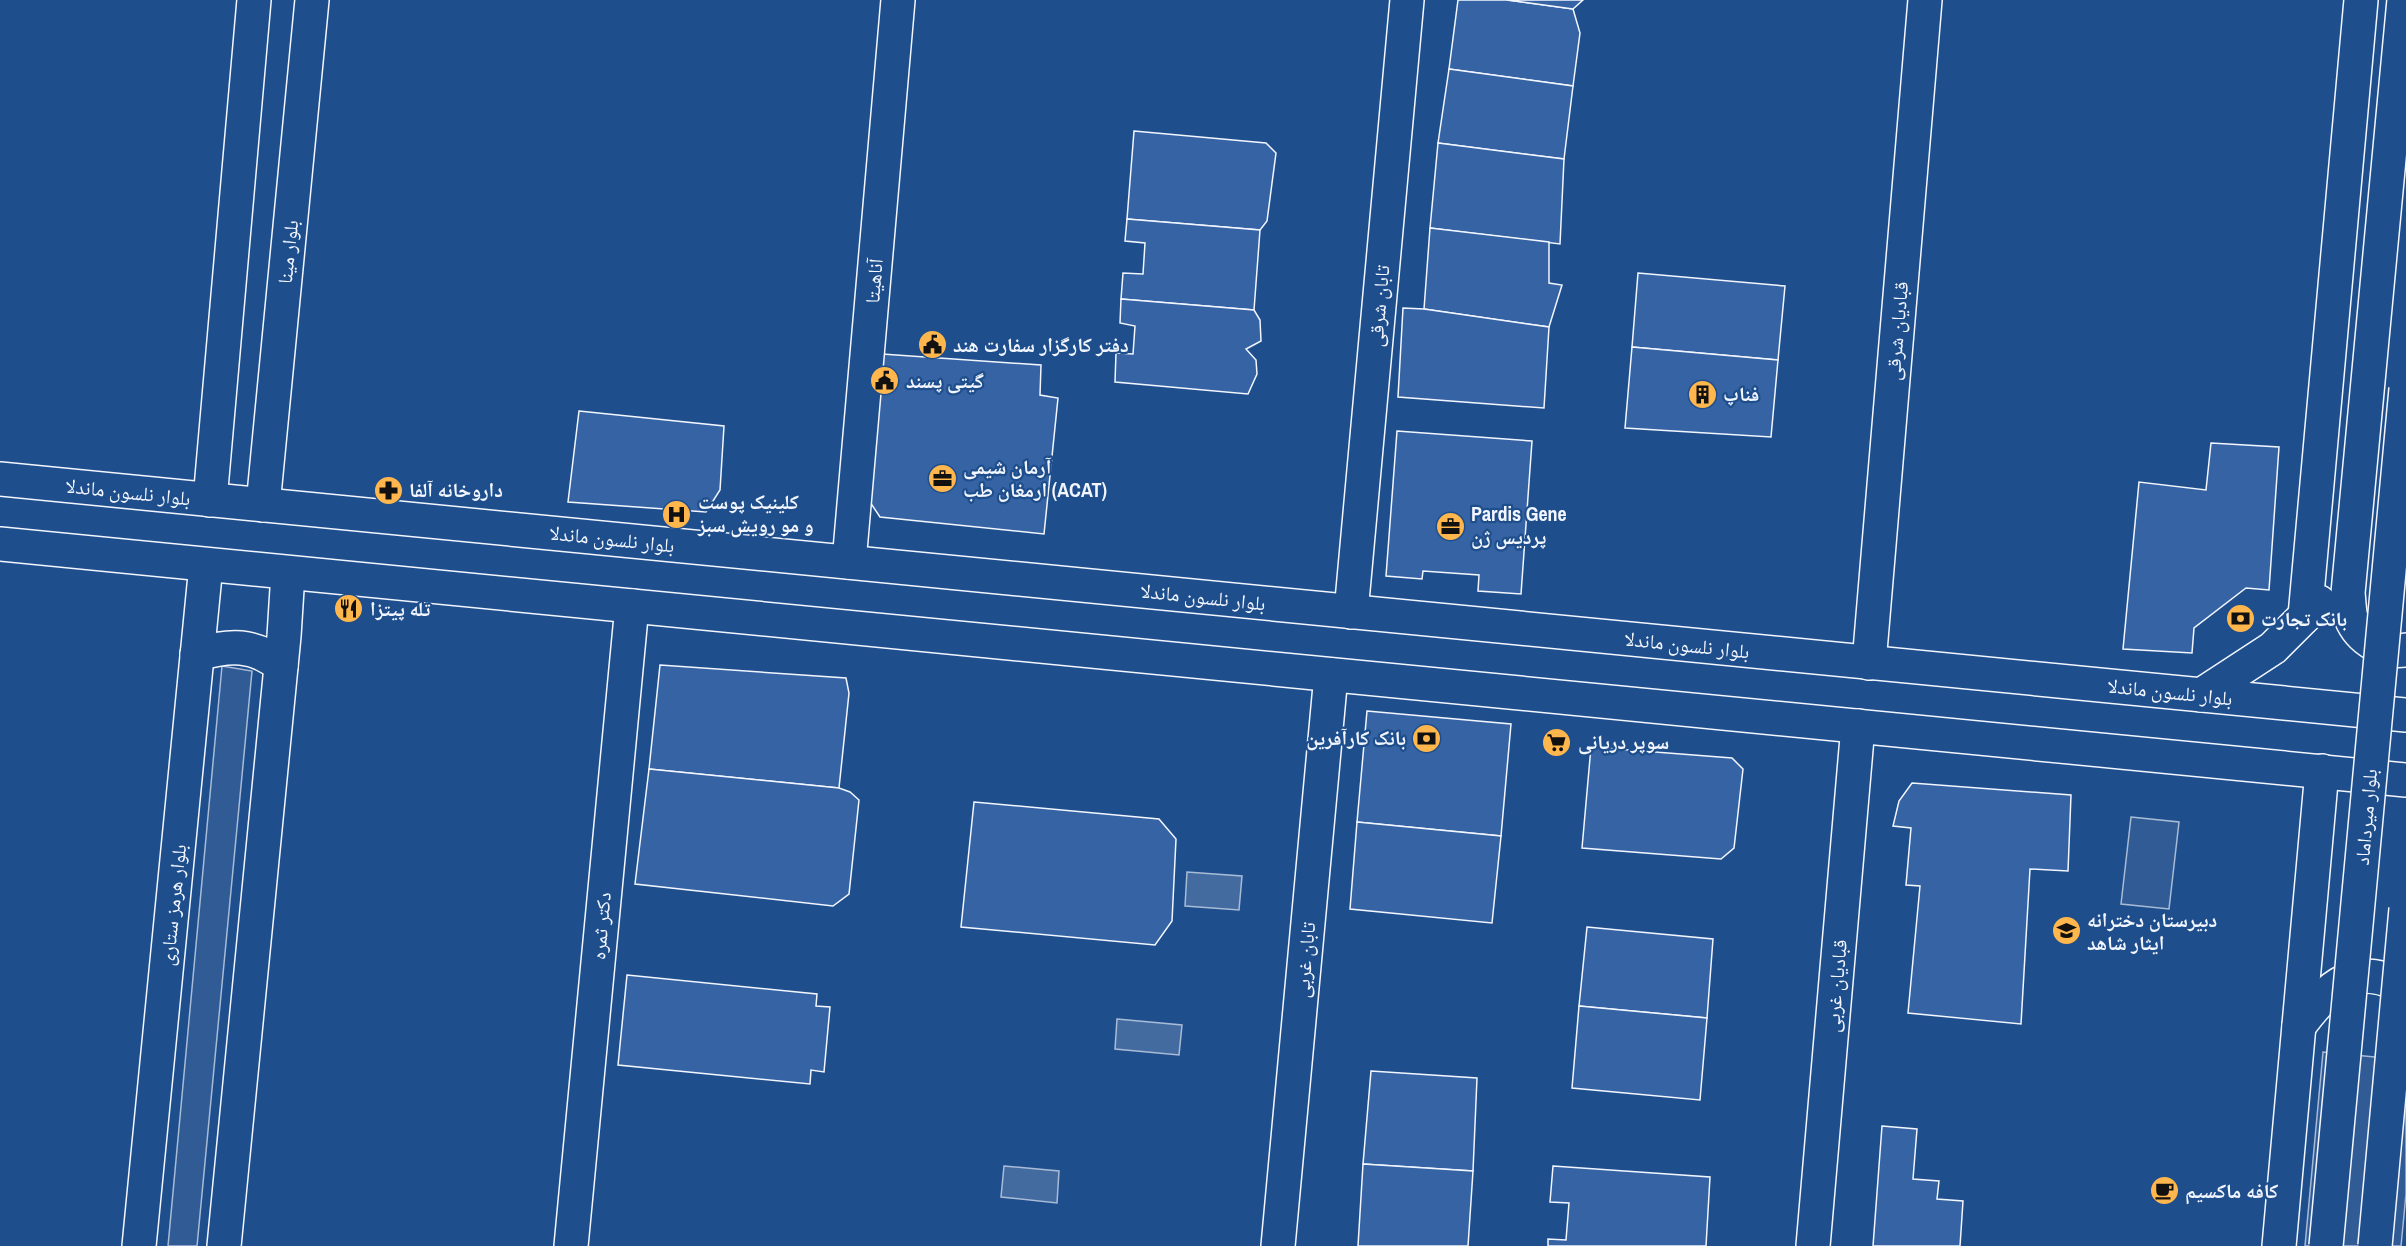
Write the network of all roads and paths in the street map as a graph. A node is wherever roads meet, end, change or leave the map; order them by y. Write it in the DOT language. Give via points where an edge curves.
graph roads {
  1 [pos="254,0"];
  2 [pos="312,0"];
  3 [pos="898,0"];
  4 [pos="1407,0"];
  5 [pos="1926,0"];
  6 [pos="2361,0"];
  7 [pos="2404,0"];
  8 [pos="2406,389"];
  9 [pos="216,439"];
  10 [pos="269,446"];
  11 [pos="0,479"];
  12 [pos="210,500"];
  13 [pos="263,505"];
  14 [pos="0,544"];
  15 [pos="849,562"];
  16 [pos="206,565"];
  17 [pos="2350,567"];
  18 [pos="288,573"];
  19 [pos="632,606"];
  20 [pos="1351,612"];
  21 [pos="2305,616"];
  22 [pos="2406,650"];
  23 [pos="197,654"];
  24 [pos="1869,663"];
  25 [pos="281,666"];
  26 [pos="1331,675"];
  27 [pos="2201,695"];
  28 [pos="2406,716"];
  29 [pos="1858,726"];
  30 [pos="2322,771"];
  31 [pos="2403,777"];
  32 [pos="2406,909"];
  33 [pos="2406,989"];
  34 [pos="2299,1026"];
  35 [pos="139,1246"];
  36 [pos="224,1246"];
  37 [pos="571,1246"];
  38 [pos="1278,1246"];
  39 [pos="1813,1246"];
  40 [pos="2279,1246"];
  41 [pos="2326,1246"];
  42 [pos="2375,1246"];
  1 -- 9 [label="main road"];
  2 -- 10 [label="main road, بلوار مینا"];
  3 -- 15 [label="main road, آناهیتا"];
  4 -- 20 [label="main road, تابان شرقی"];
  5 -- 24 [label="main road, قبادیان شرقی"];
  6 -- 21 [label="main road"];
  7 -- 17 [label="main road"];
  8 -- 41 [label="main road, بلوار میرداماد, bridge"];
  9 -- 10 [label="main road" via="250,450"];
  9 -- 12 [label="main road"];
  10 -- 13 [label="main road, بلوار مینا"];
  11 -- 12 [label="main road, بلوار نلسون ماندلا"];
  12 -- 13 [label="main road, بلوار نلسون ماندلا"];
  13 -- 15 [label="main road, بلوار نلسون ماندلا"];
  14 -- 16 [label="main road"];
  15 -- 20 [label="main road, بلوار نلسون ماندلا"];
  16 -- 18 [label="main road"];
  16 -- 23 [label="main road, بلوار هرمز ستاری"];
  17 -- 21 [label="main road"];
  17 -- 22 [label="main road" via="2351,618 2365,641 2395,652"];
  18 -- 19 [label="main road"];
  18 -- 25 [label="main road"];
  19 -- 26 [label="main road"];
  19 -- 37 [label="main road, دکتر ثمره"];
  20 -- 24 [label="main road, بلوار نلسون ماندلا"];
  21 -- 27 [label="main road" via="2273,648"];
  23 -- 25 [label="main road" via="221,647 247,648 269,656"];
  23 -- 35 [label="main road, بلوار هرمز ستاری"];
  24 -- 27 [label="main road, بلوار نلسون ماندلا"];
  25 -- 36 [label="main road"];
  26 -- 29 [label="main road"];
  26 -- 38 [label="main road, تابان غربی"];
  27 -- 28 [label="main road, بلوار نلسون ماندلا"];
  29 -- 30 [label="main road"];
  29 -- 39 [label="main road, قبادیان غربی"];
  30 -- 31 [label="main road"];
  30 -- 34 [label="main road"];
  32 -- 42 [label="main road, bridge"];
  33 -- 34 [label="main road" via="2378,977 2342,981 2318,1000"];
  34 -- 40 [label="main road"];
}
